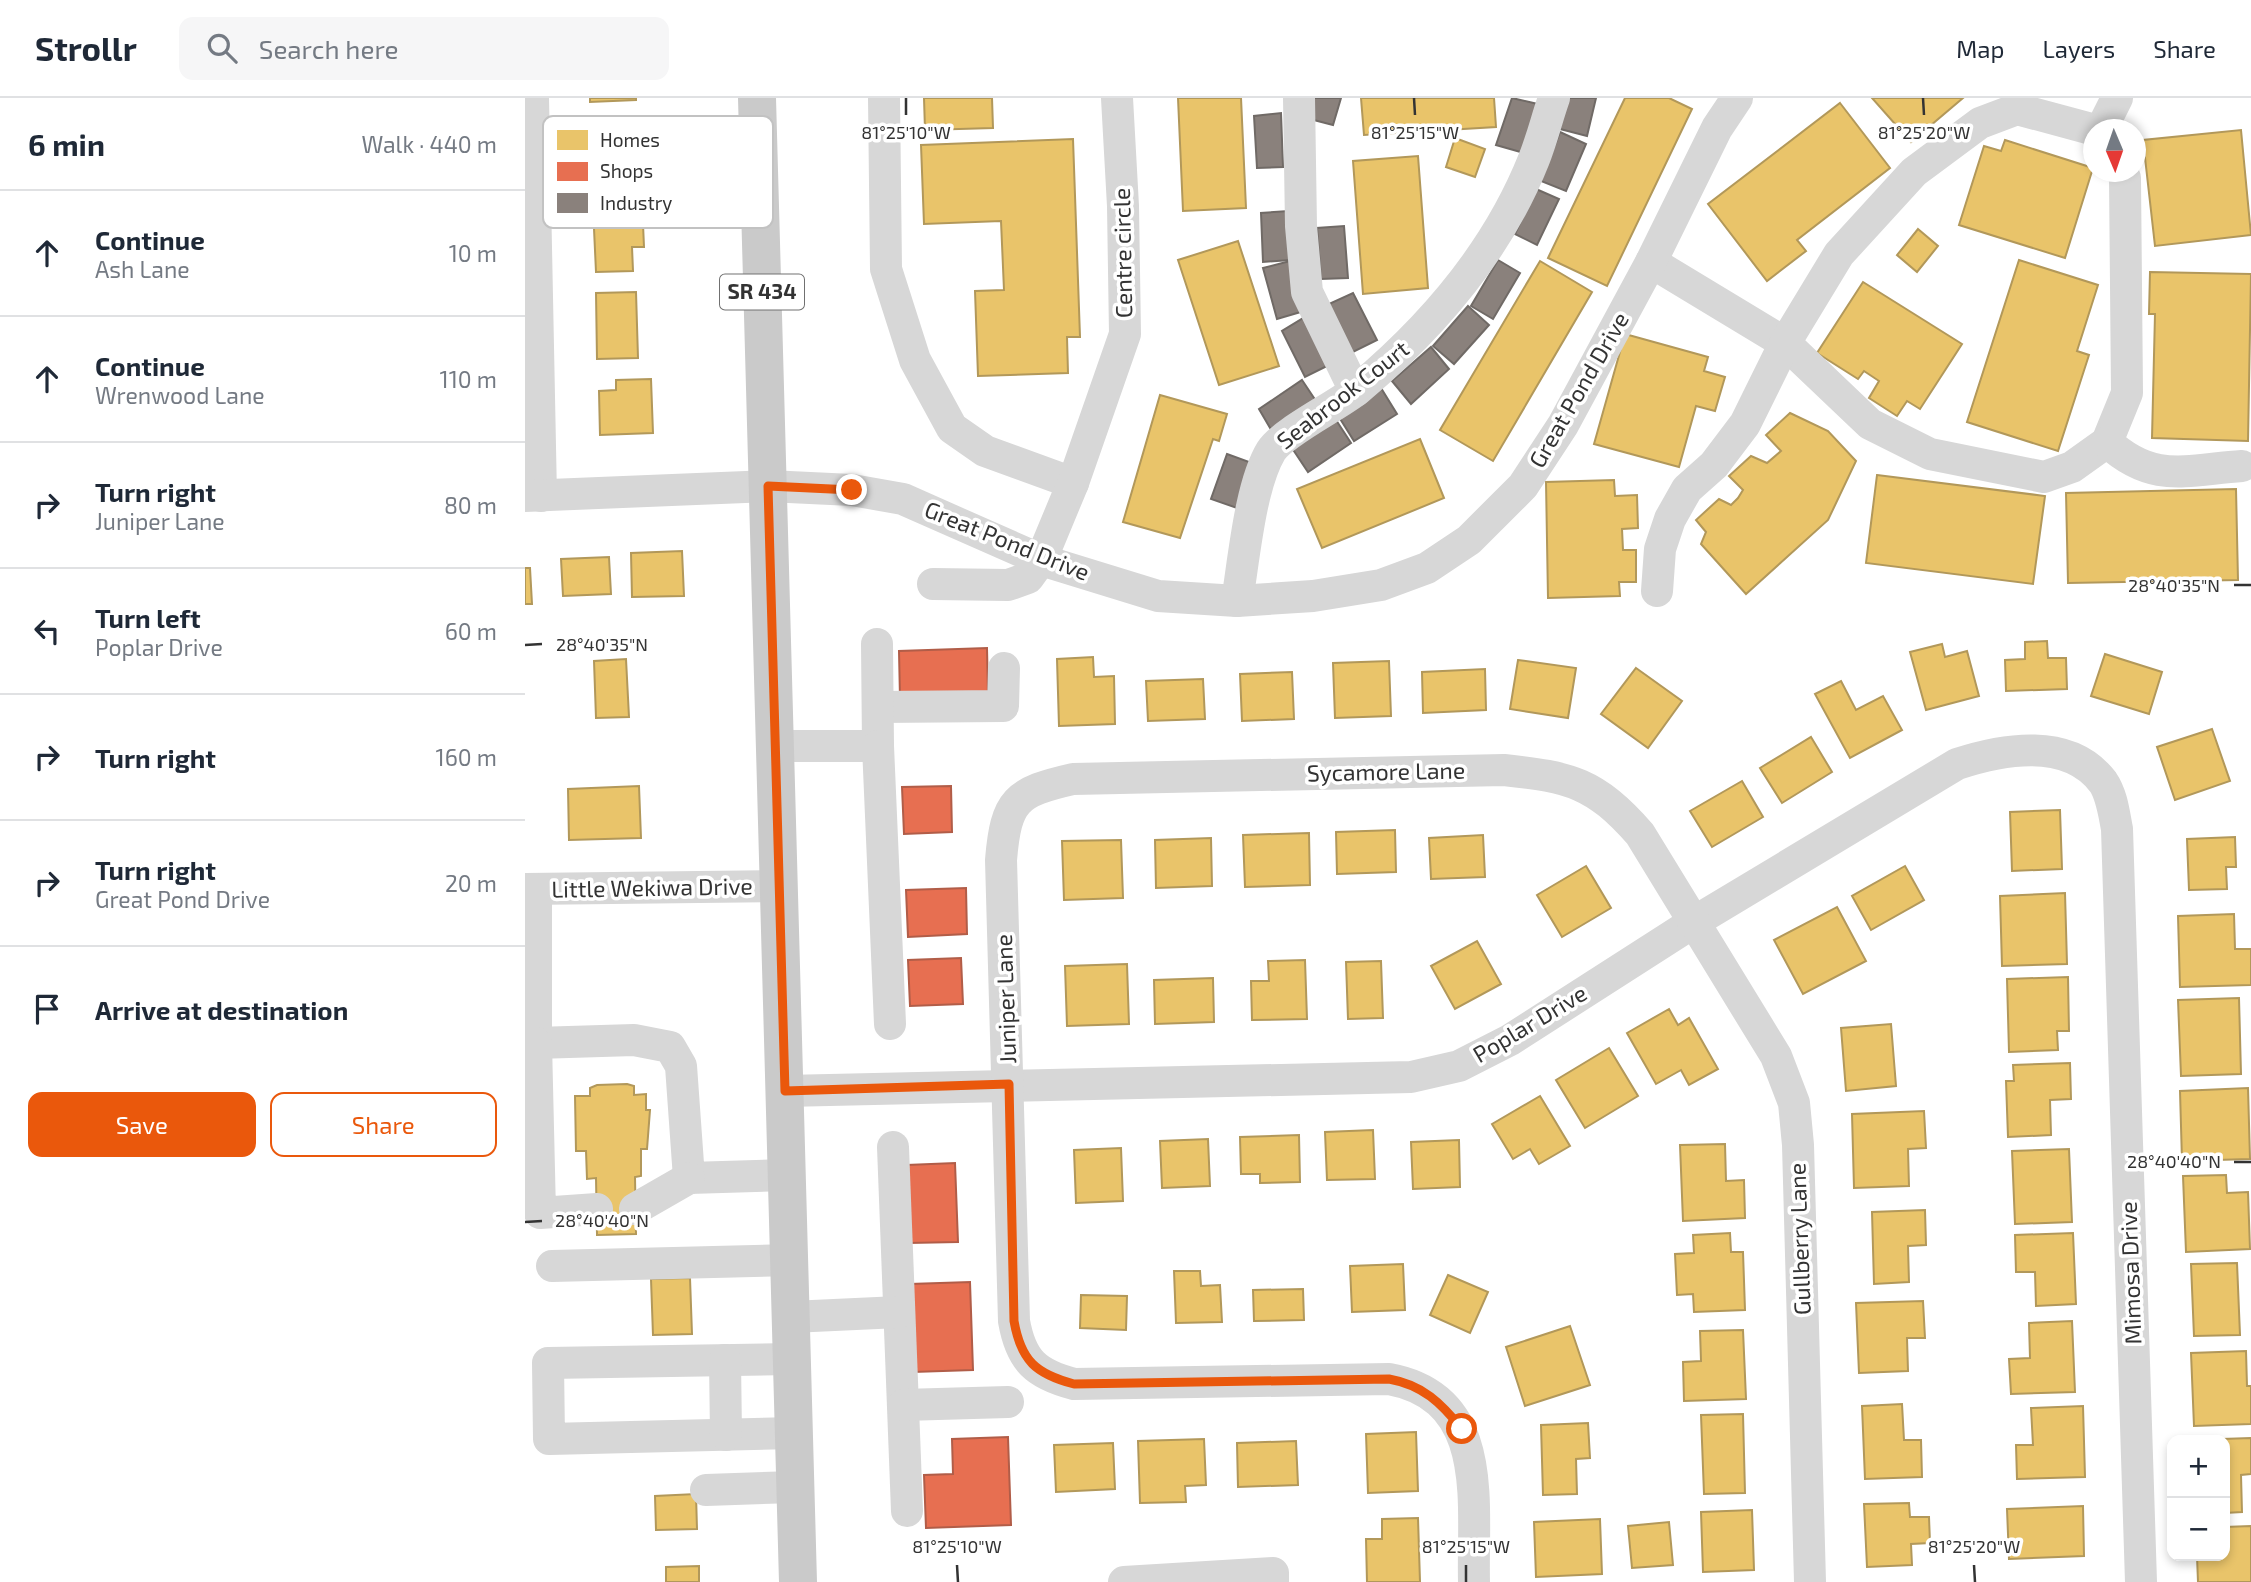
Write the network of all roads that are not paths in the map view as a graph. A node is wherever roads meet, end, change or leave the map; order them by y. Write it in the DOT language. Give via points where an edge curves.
graph roads {
  1 [pos="533,98"];
  2 [pos="757,98"];
  3 [pos="884,98"];
  4 [pos="1117,98"];
  5 [pos="1299,98"];
  6 [pos="1554,98"];
  7 [pos="1737,98"];
  8 [pos="2117,98"];
  9 [pos="758,116"];
  10 [pos="2106,119"];
  11 [pos="2083,127"];
  12 [pos="2125,182"];
  13 [pos="761,228"];
  14 [pos="1651,262"];
  15 [pos="1785,343"];
  16 [pos="1355,391"];
  17 [pos="2107,442"];
  18 [pos="2242,466"];
  19 [pos="1073,483"];
  20 [pos="768,486"];
  21 [pos="533,496"];
  22 [pos="1041,560"];
  23 [pos="933,584"];
  24 [pos="1657,591"];
  25 [pos="1237,601"];
  26 [pos="877,644"];
  27 [pos="1004,668"];
  28 [pos="877,707"];
  29 [pos="878,746"];
  30 [pos="774,747"];
  31 [pos="2084,764"];
  32 [pos="1015,804"];
  33 [pos="779,886"];
  34 [pos="530,889"];
  35 [pos="1694,922"];
  36 [pos="890,1024"];
  37 [pos="536,1043"];
  38 [pos="1009,1084"];
  39 [pos="785,1091"];
  40 [pos="893,1147"];
  41 [pos="787,1175"];
  42 [pos="688,1178"];
  43 [pos="597,1209"];
  44 [pos="635,1209"];
  45 [pos="790,1260"];
  46 [pos="552,1266"];
  47 [pos="899,1312"];
  48 [pos="791,1317"];
  49 [pos="792,1359"];
  50 [pos="725,1360"];
  51 [pos="1008,1402"];
  52 [pos="903,1405"];
  53 [pos="795,1433"];
  54 [pos="726,1434"];
  55 [pos="795,1487"];
  56 [pos="706,1490"];
  57 [pos="907,1511"];
  58 [pos="798,1582"];
  59 [pos="1124,1582"];
  60 [pos="1273,1582"];
  61 [pos="1474,1582"];
  62 [pos="1810,1582"];
  63 [pos="2141,1582"];
  1 -- 21 [label="street"];
  2 -- 9 [label="main road, SR 434"];
  3 -- 19 [label="street" via="886,269 915,359 952,428 985,451"];
  4 -- 19 [label="street, Centre circle" via="1125,334"];
  5 -- 16 [label="street" via="1307,292"];
  6 -- 16 [label="street, Seabrook Court" via="1522,184 1466,281 1414,341"];
  7 -- 14 [label="street, Great Pond Drive" via="1717,128"];
  8 -- 10 [label="street"];
  11 -- 15 [label="street" via="2017,109 1980,123 1914,172 1839,254"];
  12 -- 17 [label="street" via="2127,393"];
  13 -- 20 [label="main road, SR 434"];
  14 -- 15 [label="street"];
  14 -- 25 [label="street, Great Pond Drive" via="1563,425 1523,486 1469,540 1427,568 1381,584 1313,596"];
  15 -- 17 [label="street" via="1870,424 1930,454 2044,477 2072,467"];
  15 -- 24 [label="street" via="1745,424 1714,465 1687,489 1670,519 1660,550"];
  16 -- 25 [label="street, Seabrook Court" via="1274,447 1262,467"];
  17 -- 18 [label="street" via="2124,457 2157,472"];
  19 -- 22 [label="street, Centre circle"];
  20 -- 21 [label="street, Great Pond Drive"];
  20 -- 22 [label="street, Great Pond Drive" via="852,490 903,499"];
  20 -- 30 [label="main road, SR 434"];
  22 -- 23 [label="street" via="1028,578 1008,585"];
  22 -- 25 [label="street, Great Pond Drive" via="1158,596"];
  26 -- 28 [label="street"];
  27 -- 28 [label="street" via="1003,706"];
  28 -- 29 [label="street"];
  29 -- 30 [label="street"];
  29 -- 36 [label="street"];
  30 -- 33 [label="main road, SR 434"];
  31 -- 35 [label="street, Poplar Drive" via="2056,752 2021,750 1957,764"];
  31 -- 63 [label="street, Mimosa Drive" via="2104,783 2117,829"];
  32 -- 35 [label="street, Sycamore Lane" via="1034,788 1073,779 1504,769 1549,775 1579,784 1613,804 1640,834"];
  32 -- 38 [label="street, Juniper Lane" via="1004,827 1001,860"];
  33 -- 34 [label="street, Little Wekiwa Drive"];
  33 -- 39 [label="main road, SR 434"];
  34 -- 37 [label="street"];
  35 -- 38 [label="street, Poplar Drive" via="1510,1040 1459,1066 1411,1077"];
  35 -- 62 [label="street, Gullberry Lane" via="1776,1056 1794,1103"];
  37 -- 42 [label="street" via="634,1040 670,1047 677,1054 682,1076"];
  37 -- 43 [label="street" via="540,1213"];
  38 -- 39 [label="street, Poplar Drive"];
  38 -- 61 [label="street, Juniper Lane" via="1014,1321 1019,1346 1030,1362 1047,1377 1074,1384 1389,1379 1411,1383 1439,1401 1462,1429 1472,1462"];
  39 -- 41 [label="main road, SR 434"];
  40 -- 47 [label="street"];
  41 -- 42 [label="street"];
  41 -- 45 [label="main road, SR 434"];
  42 -- 44 [label="street"];
  45 -- 46 [label="street"];
  45 -- 48 [label="main road, SR 434"];
  47 -- 48 [label="street"];
  47 -- 52 [label="street"];
  48 -- 49 [label="main road, SR 434"];
  49 -- 50 [label="street"];
  49 -- 53 [label="main road, SR 434"];
  50 -- 54 [label="street"];
  50 -- 54 [label="street" via="548,1363 549,1439"];
  51 -- 52 [label="street"];
  52 -- 57 [label="street"];
  53 -- 54 [label="street"];
  53 -- 55 [label="main road, SR 434"];
  55 -- 56 [label="street"];
  55 -- 58 [label="main road, SR 434"];
  59 -- 60 [label="street" via="1273,1573"];
}
